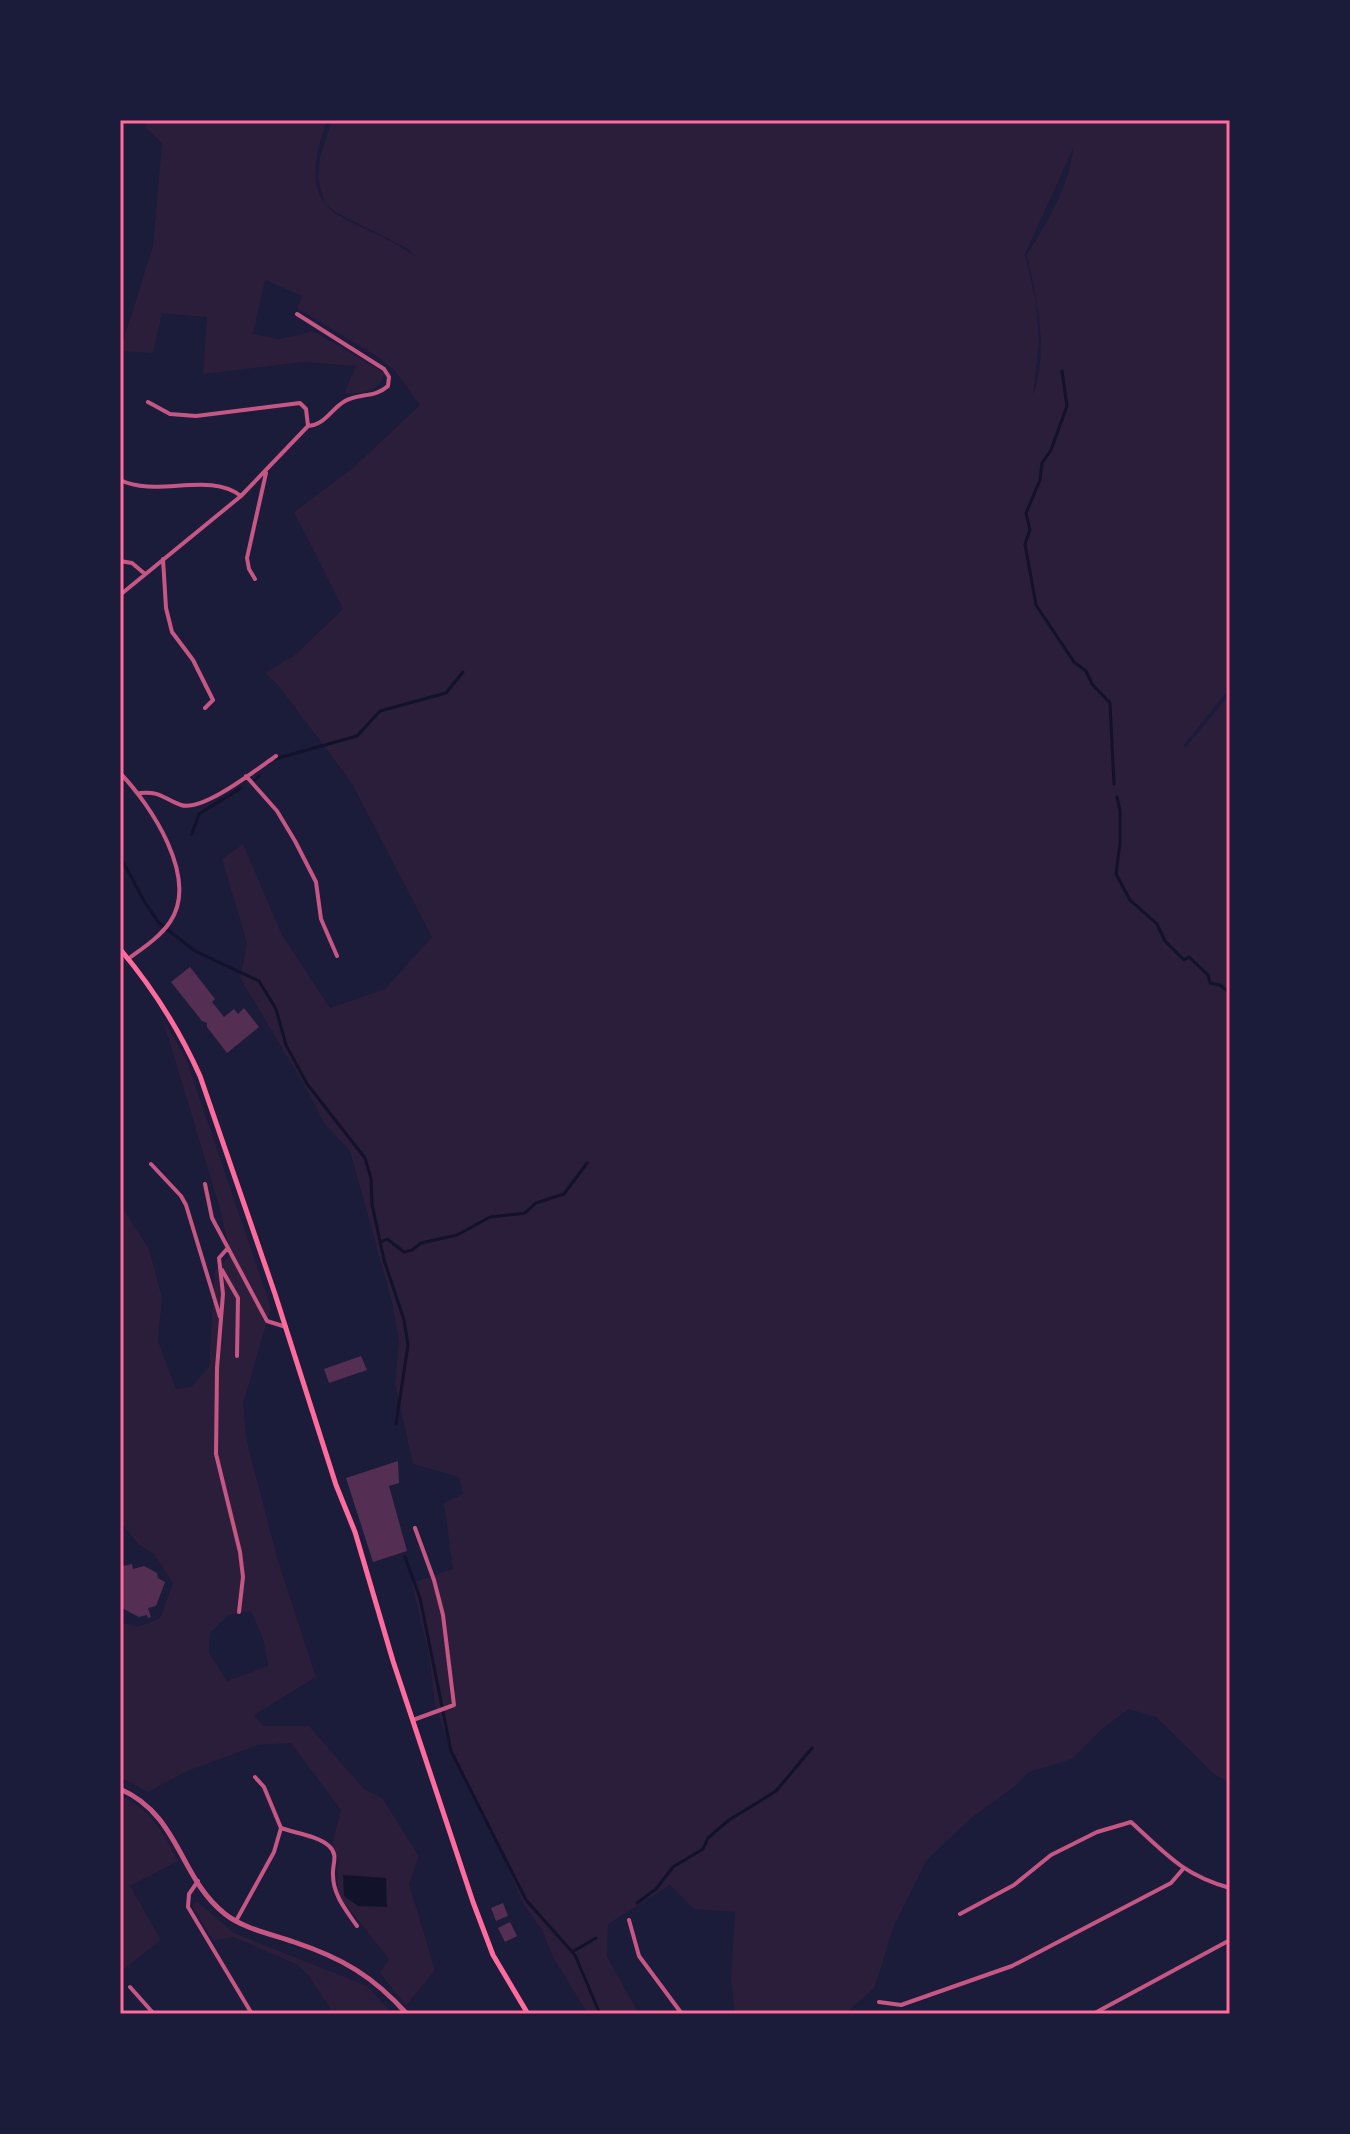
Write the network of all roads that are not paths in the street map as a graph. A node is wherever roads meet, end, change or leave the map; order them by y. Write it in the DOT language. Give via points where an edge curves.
graph roads {
  1 [pos="297,314"];
  2 [pos="148,402"];
  3 [pos="308,426"];
  4 [pos="266,471"];
  5 [pos="120,480"];
  6 [pos="241,496"];
  7 [pos="163,559"];
  8 [pos="120,561"];
  9 [pos="145,574"];
  10 [pos="255,579"];
  11 [pos="120,595"];
  12 [pos="205,708"];
  13 [pos="276,756"];
  14 [pos="120,773"];
  15 [pos="246,776"];
  16 [pos="140,793"];
  17 [pos="120,949"];
  18 [pos="337,956"];
  19 [pos="128,959"];
  20 [pos="151,1164"];
  21 [pos="205,1184"];
  22 [pos="227,1249"];
  23 [pos="221,1268"];
  24 [pos="221,1320"];
  25 [pos="286,1327"];
  26 [pos="237,1356"];
  27 [pos="415,1528"];
  28 [pos="239,1612"];
  29 [pos="413,1720"];
  30 [pos="255,1777"];
  31 [pos="120,1789"];
  32 [pos="281,1828"];
  33 [pos="1183,1869"];
  34 [pos="198,1881"];
  35 [pos="1230,1888"];
  36 [pos="960,1914"];
  37 [pos="629,1920"];
  38 [pos="236,1921"];
  39 [pos="357,1926"];
  40 [pos="1230,1940"];
  41 [pos="130,1987"];
  42 [pos="879,2002"];
  43 [pos="154,2014"];
  44 [pos="252,2014"];
  45 [pos="407,2014"];
  46 [pos="528,2014"];
  47 [pos="682,2014"];
  48 [pos="1093,2014"];
  1 -- 3 [label="street" via="389,377 381,392 349,398 317,426"];
  2 -- 3 [label="street" via="170,414 196,416 300,403"];
  3 -- 4 [label="street"];
  4 -- 6 [label="street"];
  4 -- 10 [label="street" via="247,558"];
  5 -- 6 [label="street" via="142,487 221,485"];
  6 -- 7 [label="street"];
  7 -- 9 [label="street"];
  7 -- 12 [label="street" via="172,632 213,700"];
  8 -- 9 [label="street"];
  9 -- 11 [label="street"];
  13 -- 15 [label="street"];
  14 -- 16 [label="street"];
  15 -- 16 [label="street" via="200,804 183,806 155,791"];
  15 -- 18 [label="street" via="277,811 316,882 321,919"];
  16 -- 19 [label="street" via="167,841 180,895 172,920"];
  17 -- 19 [label="main road"];
  19 -- 25 [label="main road" via="186,1045"];
  20 -- 24 [label="street" via="186,1205"];
  21 -- 22 [label="street" via="212,1218"];
  22 -- 23 [label="street" via="220,1255"];
  22 -- 25 [label="street" via="267,1321"];
  23 -- 24 [label="street"];
  23 -- 26 [label="street" via="238,1298"];
  24 -- 28 [label="street" via="216,1454 240,1552"];
  25 -- 29 [label="main road"];
  27 -- 29 [label="street" via="443,1615 454,1705"];
  29 -- 46 [label="main road" via="485,1934"];
  30 -- 32 [label="street"];
  31 -- 34 [label="street" via="145,1803 166,1825"];
  32 -- 38 [label="street" via="274,1852"];
  32 -- 39 [label="street" via="332,1848 337,1896"];
  33 -- 35 [label="street"];
  33 -- 36 [label="street" via="1131,1822 1116,1825 1051,1855 1014,1885"];
  33 -- 42 [label="street" via="1171,1883 1012,1966 901,2005"];
  34 -- 38 [label="street" via="214,1904"];
  34 -- 44 [label="street" via="188,1907"];
  37 -- 47 [label="street" via="639,1956"];
  38 -- 45 [label="street" via="352,1967 374,1980"];
  40 -- 48 [label="street"];
  41 -- 43 [label="street"];
}
